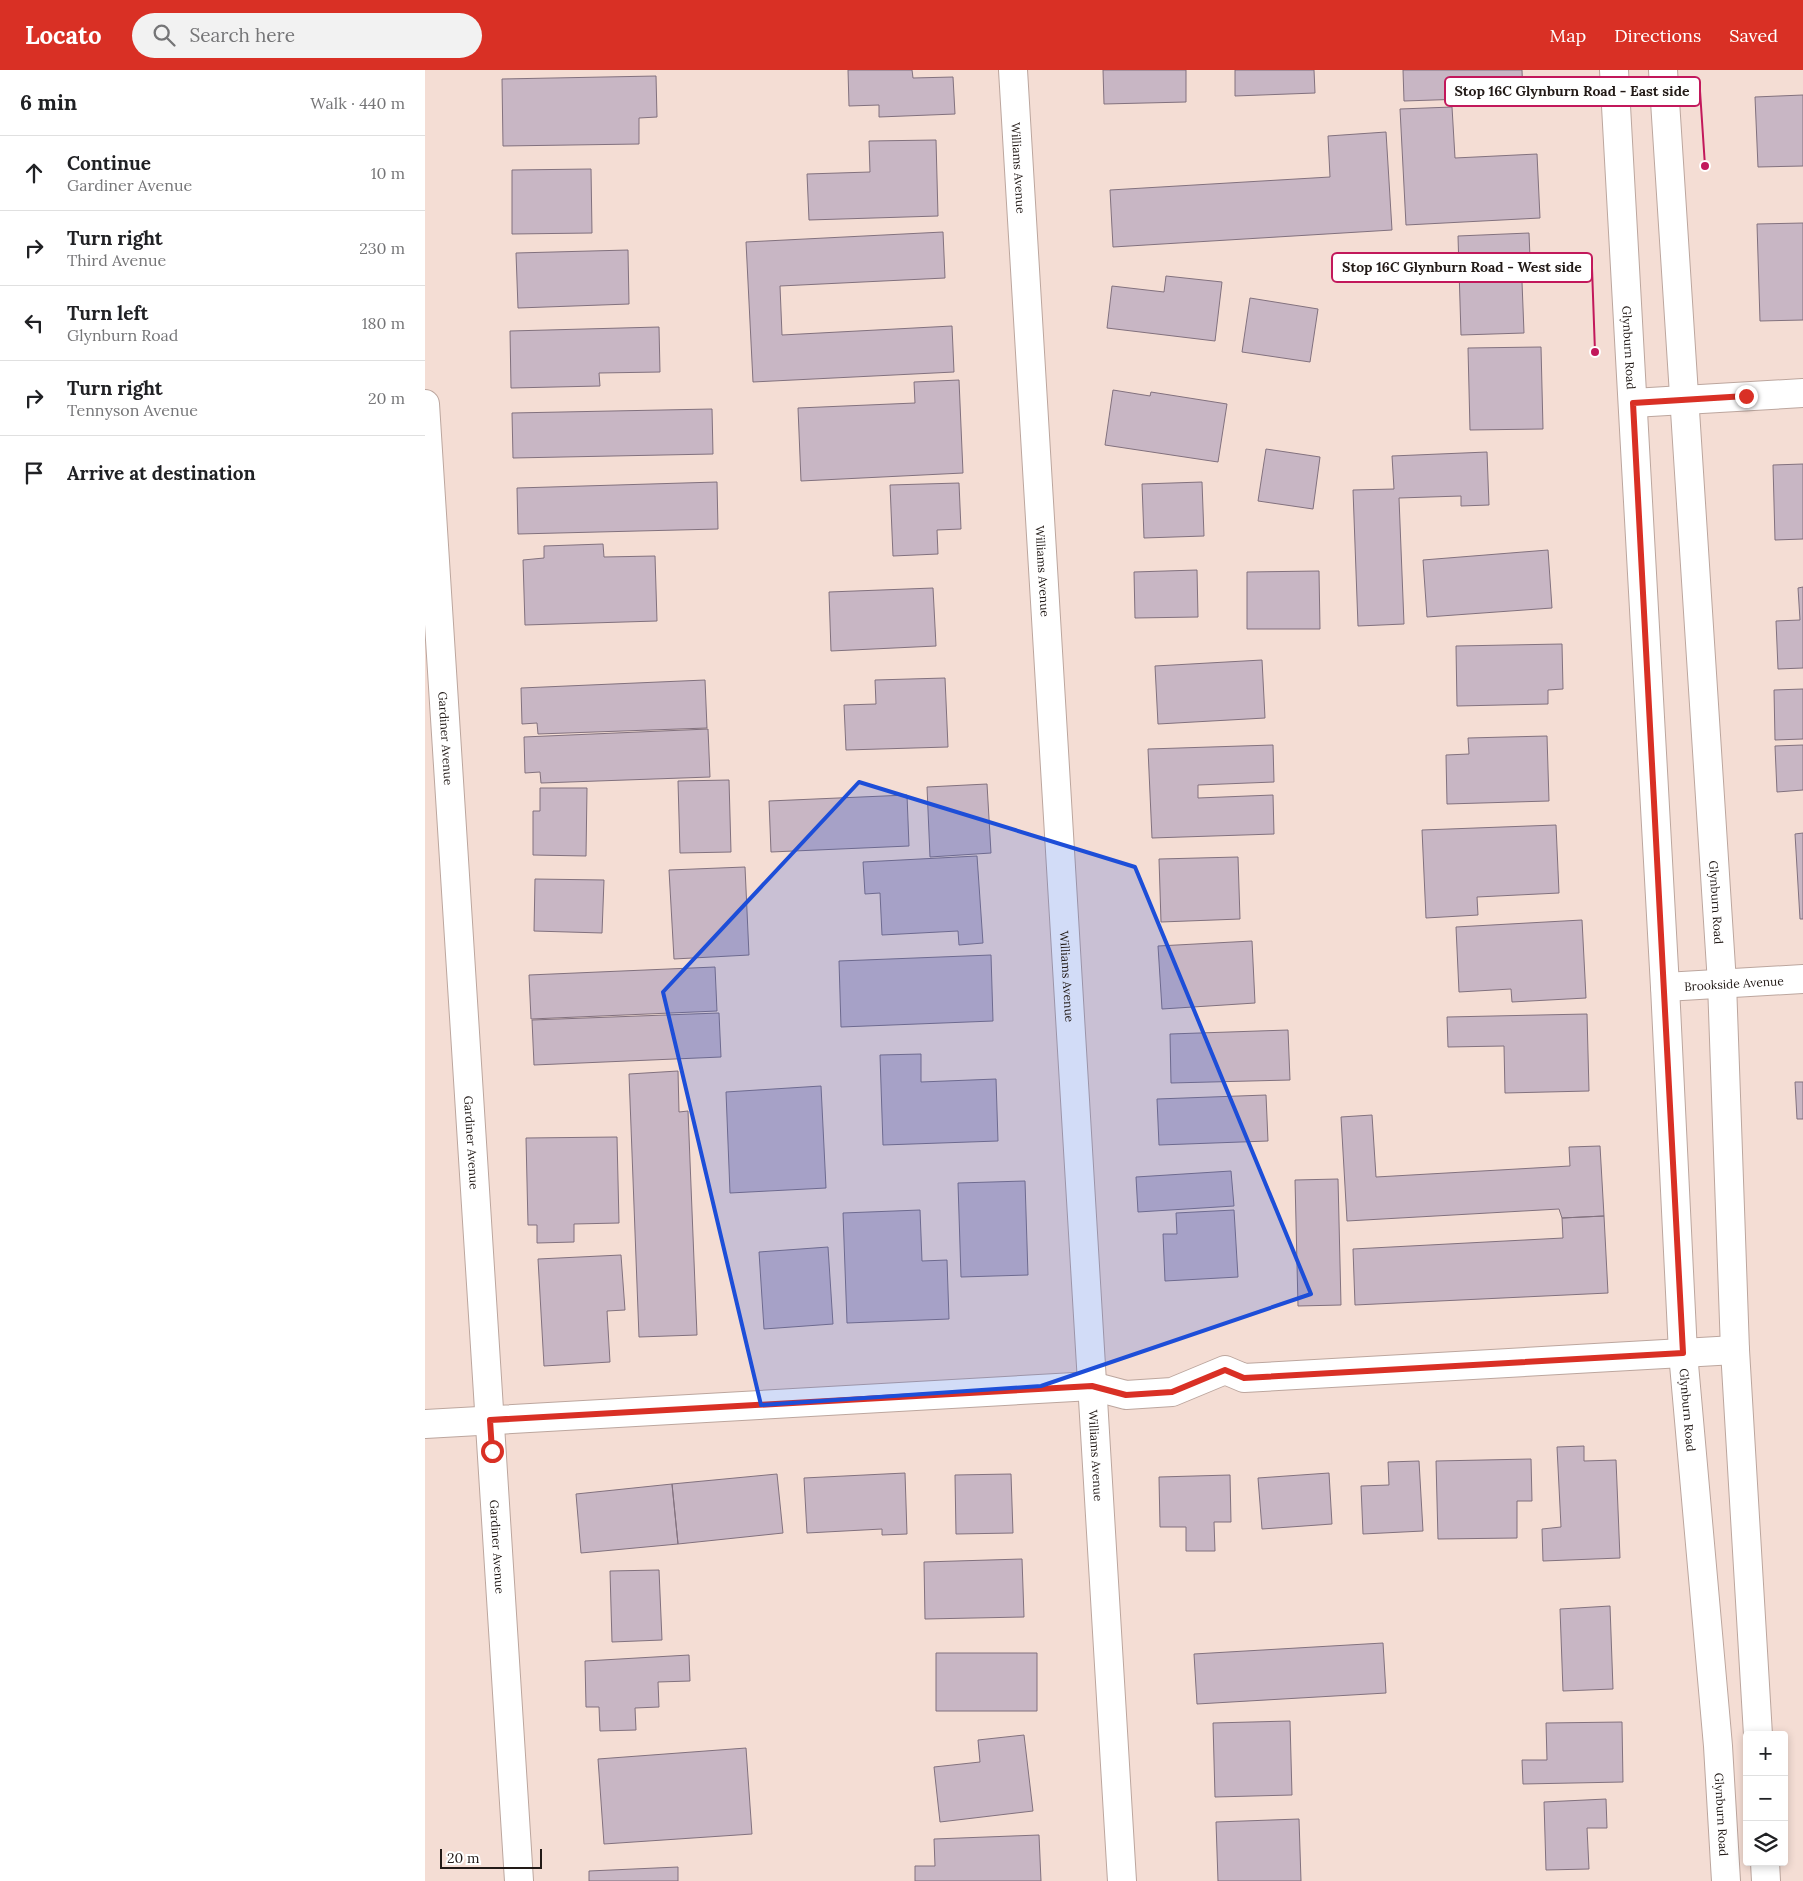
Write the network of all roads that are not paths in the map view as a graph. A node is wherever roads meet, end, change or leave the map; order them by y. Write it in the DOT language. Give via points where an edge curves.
graph roads {
  1 [pos="1013,70"];
  2 [pos="1614,70"];
  3 [pos="1663,70"];
  4 [pos="1803,393"];
  5 [pos="1685,400"];
  6 [pos="1633,403"];
  7 [pos="425,404"];
  8 [pos="1803,979"];
  9 [pos="1722,984"];
  10 [pos="1665,988"];
  11 [pos="1735,1350"];
  12 [pos="1683,1353"];
  13 [pos="1092,1386"];
  14 [pos="490,1420"];
  15 [pos="425,1424"];
  16 [pos="1758,1731"];
  17 [pos="1765,1866"];
  18 [pos="519,1881"];
  19 [pos="1122,1881"];
  20 [pos="1726,1881"];
  21 [pos="1766,1881"];
  1 -- 13 [label="street, Williams Avenue"];
  2 -- 6 [label="street, Glynburn Road"];
  3 -- 5 [label="street, Glynburn Road"];
  4 -- 5 [label="street"];
  5 -- 6 [label="street"];
  5 -- 9 [label="street, Glynburn Road"];
  6 -- 10 [label="street, Glynburn Road"];
  7 -- 14 [label="street, Gardiner Avenue"];
  8 -- 9 [label="street, Brookside Avenue"];
  9 -- 10 [label="street, Brookside Avenue"];
  9 -- 11 [label="street, Glynburn Road"];
  10 -- 12 [label="street, Glynburn Road"];
  11 -- 12 [label="street"];
  11 -- 16 [label="street, Glynburn Road"];
  12 -- 13 [label="street" via="1244,1378 1225,1370 1172,1392 1126,1395"];
  12 -- 20 [label="street, Glynburn Road" via="1718,1746"];
  13 -- 14 [label="street"];
  13 -- 19 [label="street, Williams Avenue"];
  14 -- 15 [label="street"];
  14 -- 18 [label="street, Gardiner Avenue"];
  17 -- 21 [label="street"];
}
